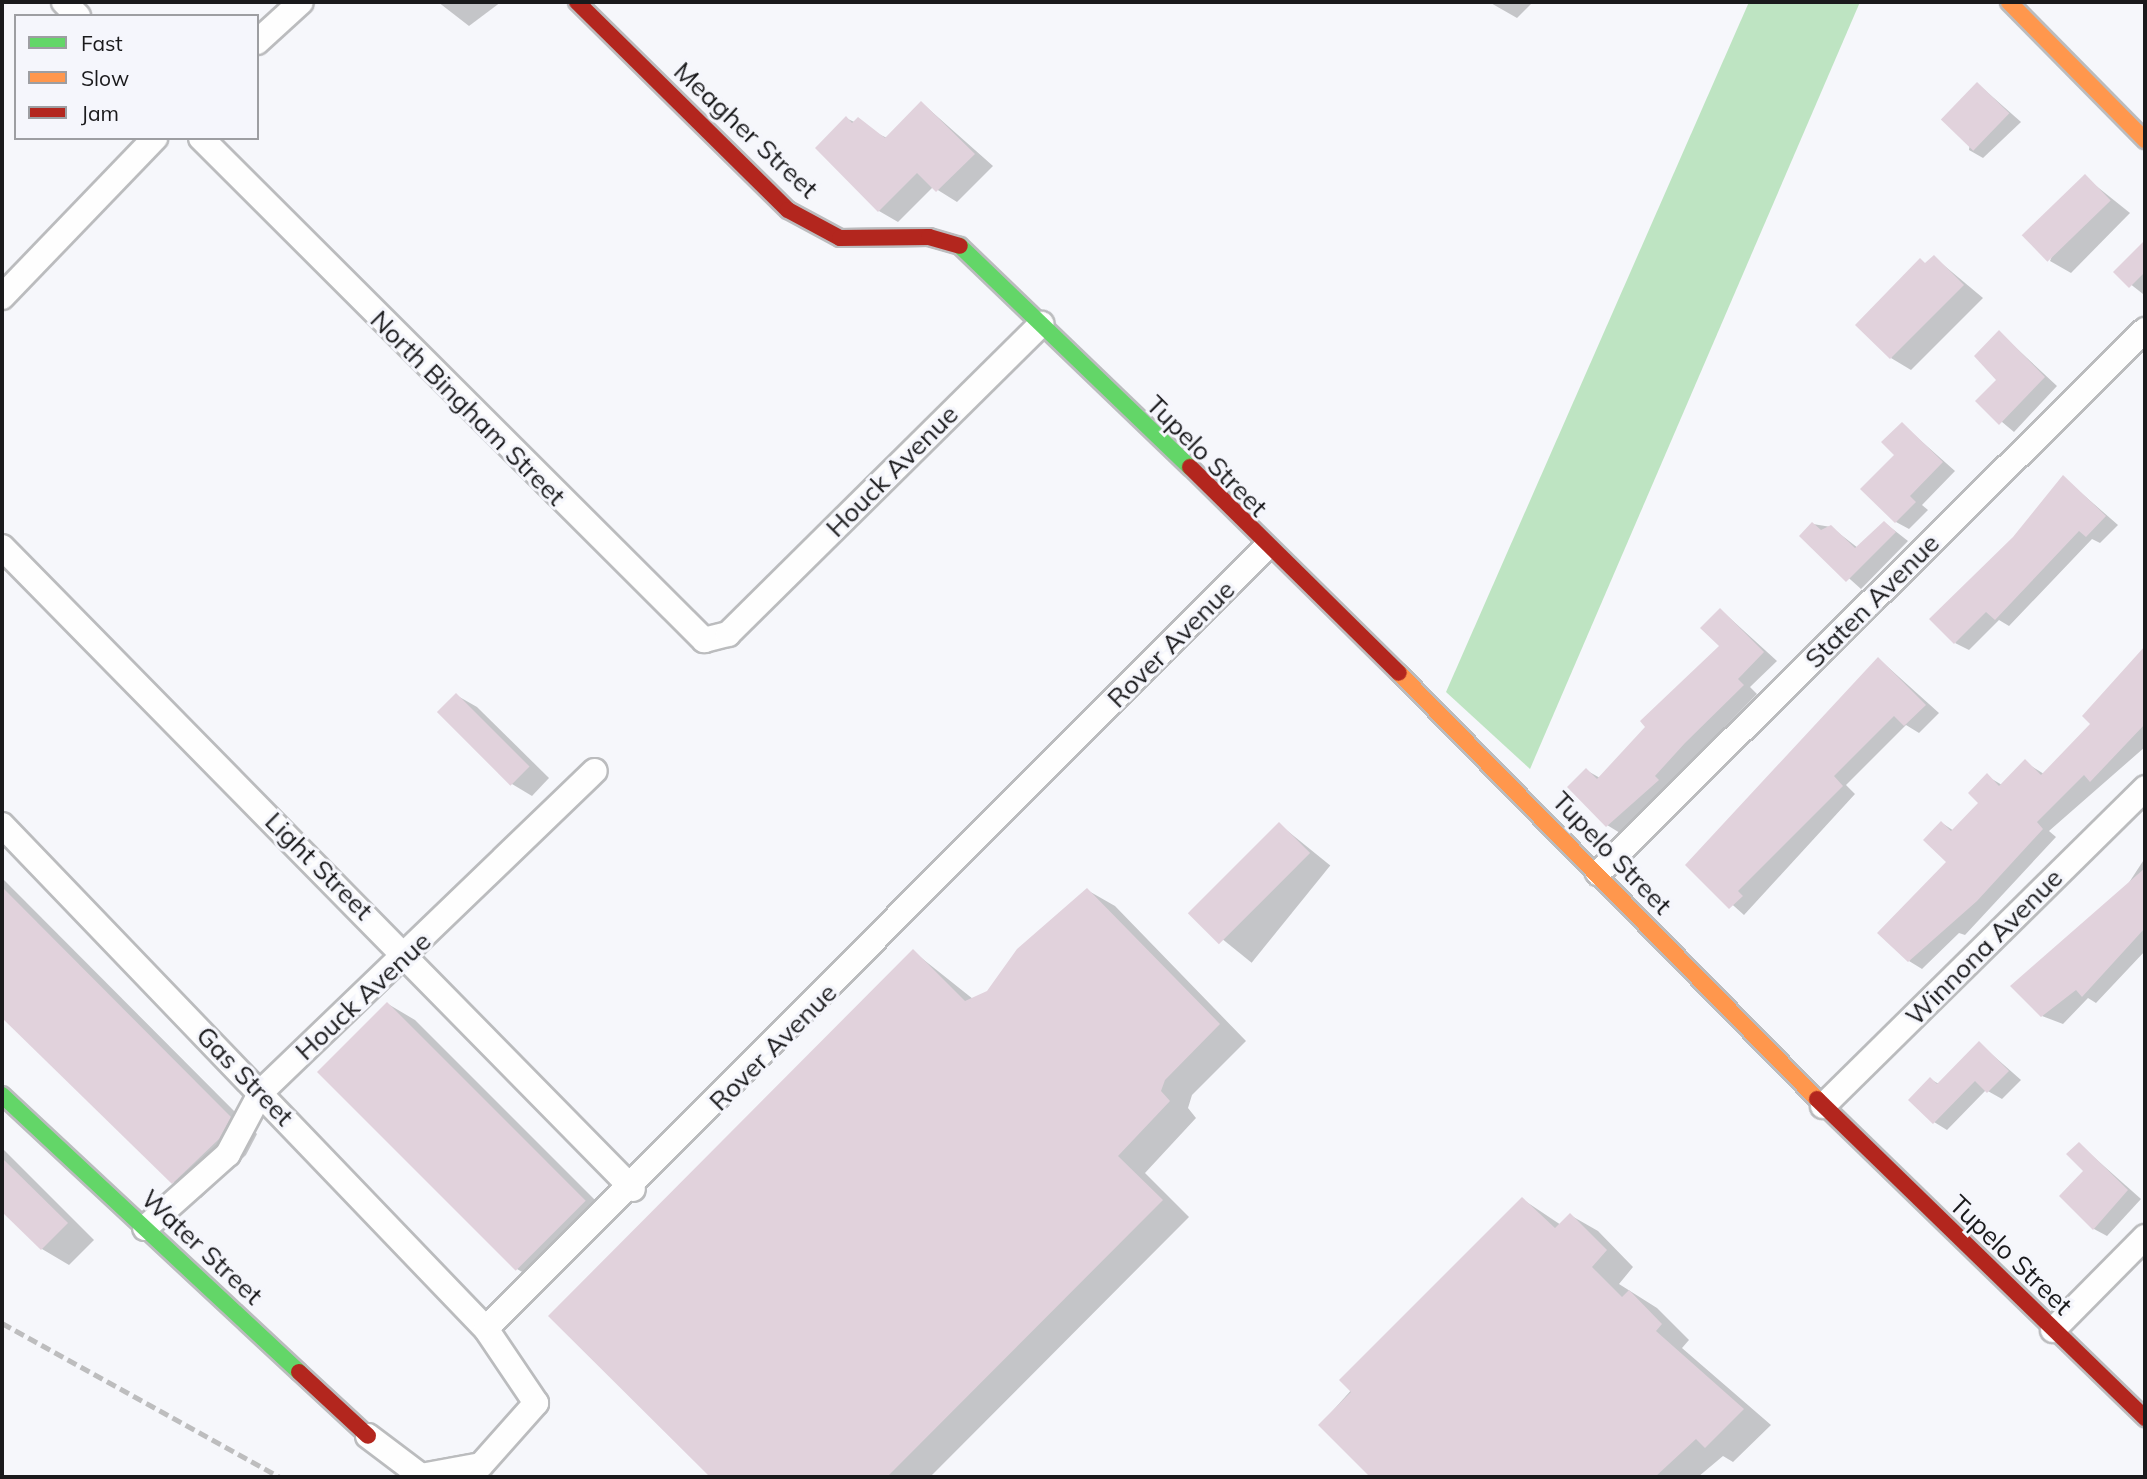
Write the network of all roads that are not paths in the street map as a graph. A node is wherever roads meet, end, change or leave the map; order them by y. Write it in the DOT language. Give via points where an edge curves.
graph roads {
  1 [pos="301,2"];
  2 [pos="577,2"];
  3 [pos="2019,5"];
  4 [pos="259,40"];
  5 [pos="153,140"];
  6 [pos="203,140"];
  7 [pos="2145,140"];
  8 [pos="2,297"];
  9 [pos="1041,324"];
  10 [pos="2145,330"];
  11 [pos="2,547"];
  12 [pos="1265,548"];
  13 [pos="744,618"];
  14 [pos="594,771"];
  15 [pos="2145,788"];
  16 [pos="2,825"];
  17 [pos="1598,873"];
  18 [pos="407,956"];
  19 [pos="261,1092"];
  20 [pos="2,1095"];
  21 [pos="1823,1106"];
  22 [pos="633,1189"];
  23 [pos="145,1228"];
  24 [pos="2145,1237"];
  25 [pos="486,1329"];
  26 [pos="2053,1330"];
  27 [pos="2145,1418"];
  28 [pos="368,1436"];
  1 -- 4 [label="street"];
  2 -- 9 [label="street, Meagher Street" via="788,210 840,238 929,237 967,248"];
  3 -- 7 [label="street"];
  5 -- 8 [label="street"];
  6 -- 13 [label="street, North Bingham Street" via="685,628 712,641"];
  9 -- 12 [label="street, Tupelo Street"];
  9 -- 13 [label="street, Houck Avenue"];
  10 -- 17 [label="street, Staten Avenue"];
  11 -- 18 [label="street, Light Street"];
  12 -- 17 [label="street, Tupelo Street"];
  12 -- 22 [label="street, Rover Avenue"];
  14 -- 18 [label="street, Houck Avenue"];
  15 -- 21 [label="street, Winnona Avenue"];
  16 -- 19 [label="street, Gas Street"];
  17 -- 21 [label="street, Tupelo Street"];
  18 -- 19 [label="street, Houck Avenue"];
  18 -- 22 [label="street, Light Street"];
  19 -- 23 [label="street, Houck Avenue" via="228,1154"];
  19 -- 25 [label="street, Gas Street"];
  20 -- 23 [label="street, Water Street"];
  21 -- 26 [label="street, Tupelo Street"];
  22 -- 25 [label="street, Rover Avenue"];
  23 -- 28 [label="street, Water Street"];
  24 -- 26 [label="street"];
  25 -- 28 [label="street" via="536,1403 481,1465 421,1476"];
  26 -- 27 [label="street, Tupelo Street"];
}
